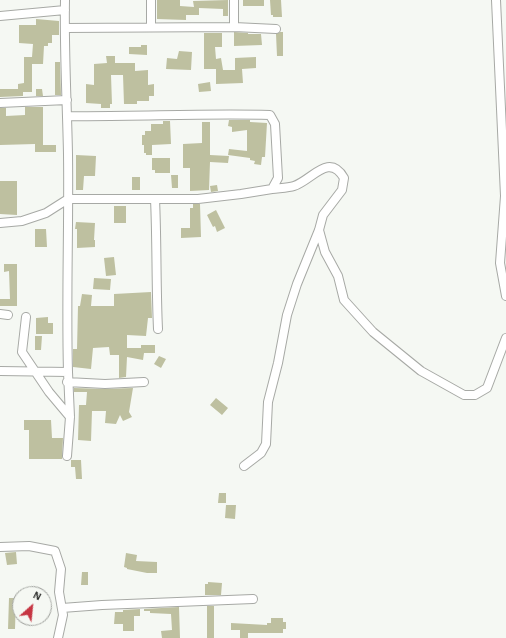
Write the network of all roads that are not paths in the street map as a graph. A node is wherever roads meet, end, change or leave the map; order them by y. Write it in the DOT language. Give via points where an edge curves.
graph roads {
  1 [pos="65,0"];
  2 [pos="151,0"];
  3 [pos="234,0"];
  4 [pos="496,0"];
  5 [pos="65,10"];
  6 [pos="0,16"];
  7 [pos="151,27"];
  8 [pos="234,27"];
  9 [pos="64,28"];
  10 [pos="276,29"];
  11 [pos="67,100"];
  12 [pos="0,104"];
  13 [pos="67,116"];
  14 [pos="272,189"];
  15 [pos="68,199"];
  16 [pos="155,199"];
  17 [pos="0,223"];
  18 [pos="319,230"];
  19 [pos="506,296"];
  20 [pos="26,317"];
  21 [pos="158,330"];
  22 [pos="506,338"];
  23 [pos="0,371"];
  24 [pos="34,371"];
  25 [pos="68,372"];
  26 [pos="67,382"];
  27 [pos="144,382"];
  28 [pos="70,417"];
  29 [pos="67,456"];
  30 [pos="244,466"];
  31 [pos="0,547"];
  32 [pos="253,599"];
  33 [pos="62,608"];
  34 [pos="58,638"];
  1 -- 5 [label="street"];
  2 -- 7 [label="street"];
  3 -- 8 [label="street"];
  4 -- 19 [label="street" via="505,196 500,263"];
  5 -- 6 [label="street"];
  5 -- 9 [label="street"];
  7 -- 8 [label="street"];
  7 -- 9 [label="street"];
  8 -- 10 [label="street"];
  9 -- 11 [label="street"];
  11 -- 12 [label="street"];
  11 -- 13 [label="street"];
  13 -- 14 [label="street" via="270,115 275,124 278,178"];
  13 -- 15 [label="street"];
  14 -- 16 [label="street" via="198,199"];
  14 -- 18 [label="street" via="295,186 320,169 333,167 340,171 344,178 342,190 323,215"];
  15 -- 16 [label="street"];
  15 -- 17 [label="street" via="46,213 22,221"];
  15 -- 25 [label="street"];
  16 -- 21 [label="street"];
  18 -- 22 [label="street" via="325,252 338,276 344,300 373,332 421,371 464,395 475,395 487,388"];
  18 -- 30 [label="street" via="287,315 268,402 266,444 261,453"];
  20 -- 24 [label="street" via="22,352"];
  23 -- 24 [label="street"];
  24 -- 25 [label="street"];
  24 -- 28 [label="street"];
  25 -- 26 [label="street"];
  26 -- 27 [label="street"];
  26 -- 28 [label="street"];
  28 -- 29 [label="street"];
  31 -- 33 [label="street" via="29,546 55,551 61,569 59,592"];
  32 -- 33 [label="street"];
  33 -- 34 [label="street"];
}
